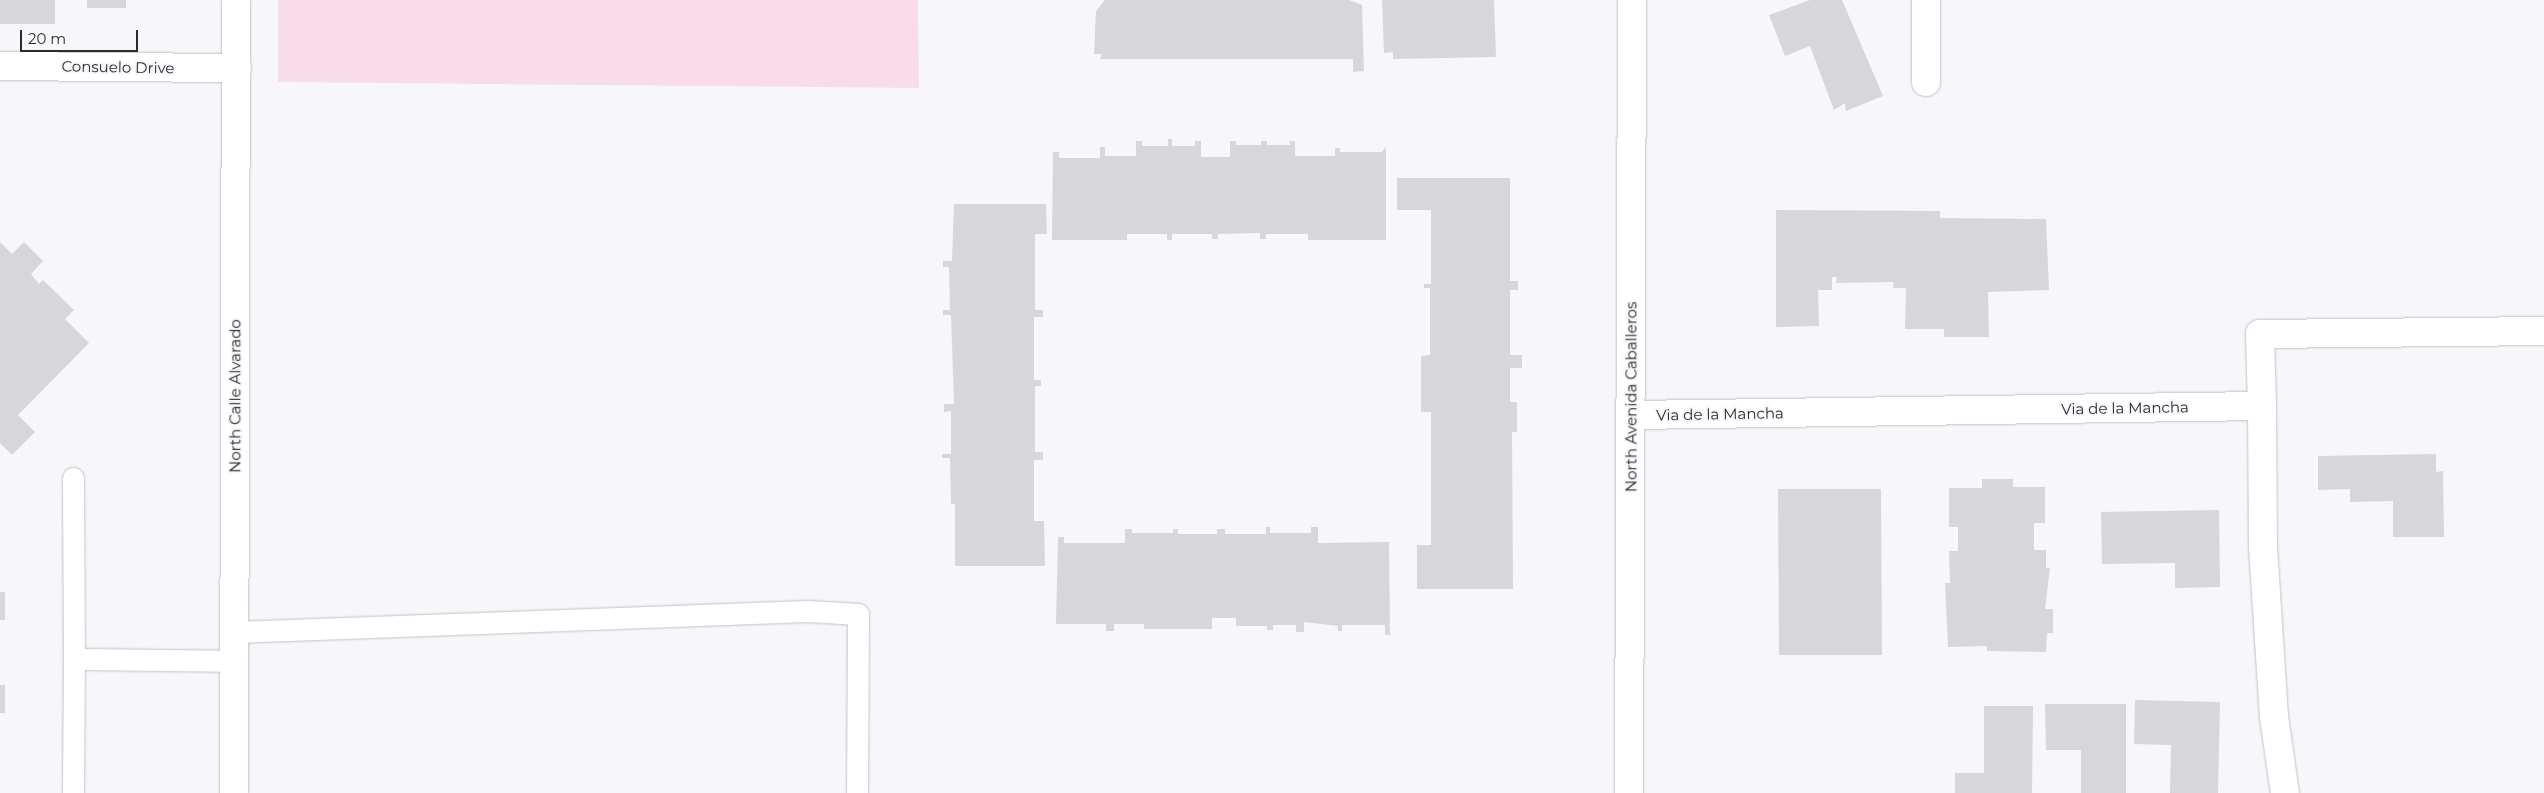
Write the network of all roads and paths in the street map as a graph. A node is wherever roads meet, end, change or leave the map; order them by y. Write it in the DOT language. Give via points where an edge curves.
graph roads {
  1 [pos="236,0"];
  2 [pos="1632,0"];
  3 [pos="1926,0"];
  4 [pos="0,66"];
  5 [pos="236,68"];
  6 [pos="1926,82"];
  7 [pos="2544,331"];
  8 [pos="2262,406"];
  9 [pos="1632,415"];
  10 [pos="72,478"];
  11 [pos="234,632"];
  12 [pos="74,659"];
  13 [pos="234,661"];
  14 [pos="72,793"];
  15 [pos="234,793"];
  16 [pos="857,793"];
  17 [pos="1629,793"];
  18 [pos="2285,793"];
  1 -- 5 [label="street, North Calle Alvarado"];
  2 -- 9 [label="street, North Avenida Caballeros"];
  3 -- 6 [label="street"];
  4 -- 5 [label="street, Consuelo Drive"];
  5 -- 11 [label="street, North Calle Alvarado"];
  7 -- 8 [label="street" via="2260,334"];
  8 -- 9 [label="street, Via de la Mancha"];
  8 -- 18 [label="street" via="2263,547 2274,717"];
  9 -- 17 [label="street, North Avenida Caballeros"];
  10 -- 12 [label="lane"];
  11 -- 13 [label="street, North Calle Alvarado"];
  11 -- 16 [label="lane" via="808,610 858,614"];
  12 -- 13 [label="lane"];
  12 -- 14 [label="lane"];
  13 -- 15 [label="street, North Calle Alvarado"];
}
